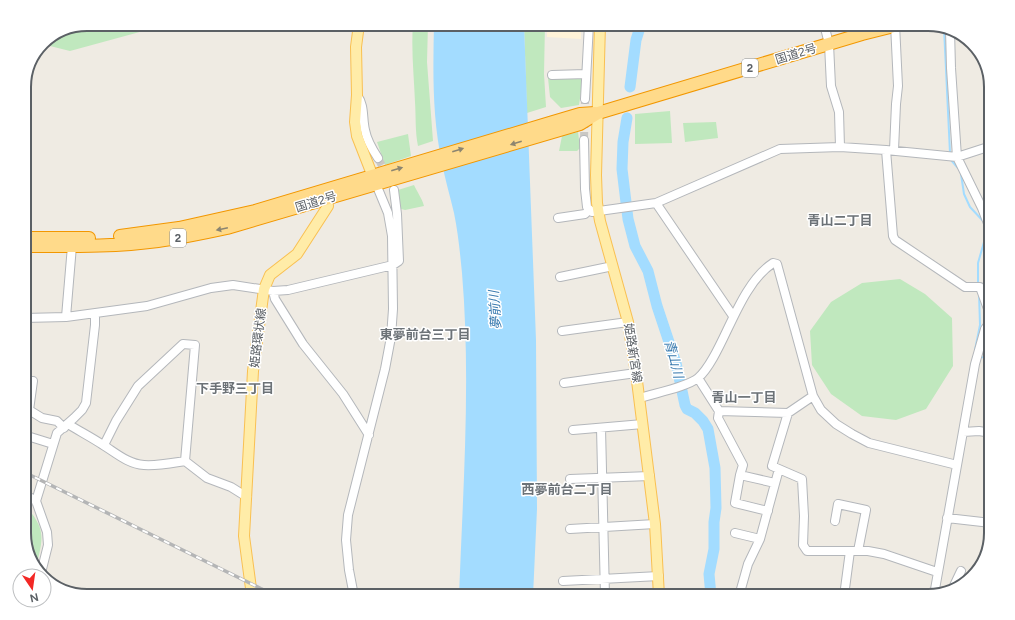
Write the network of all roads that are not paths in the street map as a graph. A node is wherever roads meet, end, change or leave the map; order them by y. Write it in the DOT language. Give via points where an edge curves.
graph roads {
  1 [pos="357,31"];
  2 [pos="589,31"];
  3 [pos="600,31"];
  4 [pos="826,31"];
  5 [pos="873,31"];
  6 [pos="897,31"];
  7 [pos="950,35"];
  8 [pos="829,44"];
  9 [pos="586,74"];
  10 [pos="552,75"];
  11 [pos="357,95"];
  12 [pos="585,99"];
  13 [pos="598,113"];
  14 [pos="584,140"];
  15 [pos="840,147"];
  16 [pos="984,148"];
  17 [pos="890,150"];
  18 [pos="953,157"];
  19 [pos="378,158"];
  20 [pos="374,180"];
  21 [pos="394,190"];
  22 [pos="327,199"];
  23 [pos="656,203"];
  24 [pos="594,211"];
  25 [pos="984,213"];
  26 [pos="558,218"];
  27 [pos="31,238"];
  28 [pos="31,246"];
  29 [pos="72,246"];
  30 [pos="393,265"];
  31 [pos="613,266"];
  32 [pos="560,277"];
  33 [pos="268,290"];
  34 [pos="984,298"];
  35 [pos="95,314"];
  36 [pos="733,316"];
  37 [pos="66,317"];
  38 [pos="31,318"];
  39 [pos="628,322"];
  40 [pos="562,331"];
  41 [pos="984,332"];
  42 [pos="636,373"];
  43 [pos="698,378"];
  44 [pos="31,382"];
  45 [pos="564,383"];
  46 [pos="31,391"];
  47 [pos="813,396"];
  48 [pos="640,398"];
  49 [pos="31,411"];
  50 [pos="719,411"];
  51 [pos="788,413"];
  52 [pos="643,424"];
  53 [pos="66,426"];
  54 [pos="601,428"];
  55 [pos="573,430"];
  56 [pos="963,432"];
  57 [pos="984,432"];
  58 [pos="369,435"];
  59 [pos="31,437"];
  60 [pos="53,444"];
  61 [pos="104,446"];
  62 [pos="185,461"];
  63 [pos="957,465"];
  64 [pos="779,469"];
  65 [pos="740,475"];
  66 [pos="650,476"];
  67 [pos="601,477"];
  68 [pos="570,479"];
  69 [pos="775,483"];
  70 [pos="247,497"];
  71 [pos="31,498"];
  72 [pos="36,501"];
  73 [pos="768,511"];
  74 [pos="947,518"];
  75 [pos="835,521"];
  76 [pos="984,522"];
  77 [pos="655,524"];
  78 [pos="604,527"];
  79 [pos="570,529"];
  80 [pos="735,533"];
  81 [pos="760,539"];
  82 [pos="854,551"];
  83 [pos="42,567"];
  84 [pos="961,571"];
  85 [pos="938,572"];
  86 [pos="659,576"];
  87 [pos="605,579"];
  88 [pos="563,581"];
  89 [pos="956,582"];
  90 [pos="251,589"];
  91 [pos="353,589"];
  92 [pos="605,589"];
  93 [pos="659,589"];
  94 [pos="742,589"];
  95 [pos="846,589"];
  96 [pos="935,589"];
  1 -- 11 [label="main road"];
  2 -- 9 [label="street"];
  3 -- 13 [label="main road, 姫路新宮線"];
  4 -- 8 [label="street"];
  5 -- 8 [label="highway, 国道2号 / 2"];
  6 -- 17 [label="street" via="898,86"];
  7 -- 18 [label="street"];
  8 -- 13 [label="highway, 国道2号 / 2"];
  8 -- 15 [label="street" via="831,86 839,112"];
  9 -- 10 [label="street"];
  9 -- 12 [label="street"];
  11 -- 19 [label="street" via="363,108 369,145"];
  11 -- 20 [label="main road" via="357,136"];
  13 -- 20 [label="highway, 国道2号 / 2" via="580,124 553,127"];
  13 -- 24 [label="main road, 姫路新宮線"];
  14 -- 24 [label="street" via="587,207"];
  15 -- 17 [label="street"];
  15 -- 23 [label="street" via="780,149"];
  16 -- 18 [label="street"];
  17 -- 18 [label="street"];
  17 -- 34 [label="street" via="895,240 965,287 980,287"];
  18 -- 25 [label="street"];
  20 -- 22 [label="highway, 国道2号 / 2"];
  20 -- 27 [label="highway, 国道2号 / 2" via="255,211 154,233 105,237"];
  20 -- 30 [label="street" via="388,213"];
  21 -- 30 [label="street" via="399,261"];
  22 -- 29 [label="highway, 国道2号 / 2, one-way" via="227,228 185,237"];
  22 -- 33 [label="main road, 姫路環状線" via="328,206 297,254 270,276"];
  23 -- 24 [label="street"];
  23 -- 36 [label="street"];
  24 -- 26 [label="street"];
  24 -- 31 [label="main road, 姫路新宮線"];
  28 -- 29 [label="highway, 国道2号 / 2"];
  29 -- 37 [label="street"];
  30 -- 33 [label="street" via="288,290"];
  30 -- 58 [label="street" via="390,337"];
  31 -- 32 [label="street"];
  31 -- 39 [label="main road, 姫路新宮線"];
  33 -- 35 [label="street" via="233,285 212,288 147,306"];
  33 -- 58 [label="street" via="303,344 344,394"];
  33 -- 70 [label="main road, 姫路環状線" via="253,371"];
  35 -- 37 [label="street"];
  35 -- 53 [label="street" via="86,403"];
  36 -- 43 [label="street" via="718,349"];
  36 -- 47 [label="street" via="759,276 773,263 777,264"];
  37 -- 38 [label="street"];
  39 -- 40 [label="street"];
  39 -- 42 [label="main road, 姫路新宮線"];
  41 -- 56 [label="street" via="975,364"];
  42 -- 45 [label="street"];
  42 -- 48 [label="main road, 姫路新宮線"];
  43 -- 48 [label="street"];
  43 -- 50 [label="street"];
  44 -- 46 [label="street"];
  47 -- 51 [label="street"];
  47 -- 63 [label="street" via="821,410 836,424 869,443"];
  48 -- 52 [label="main road, 姫路新宮線"];
  49 -- 53 [label="street"];
  50 -- 51 [label="street"];
  50 -- 65 [label="street" via="718,418 743,465"];
  51 -- 64 [label="street" via="772,466"];
  52 -- 54 [label="street"];
  52 -- 66 [label="main road, 姫路新宮線"];
  53 -- 60 [label="street" via="57,433"];
  53 -- 61 [label="street"];
  54 -- 55 [label="street"];
  54 -- 67 [label="street"];
  56 -- 57 [label="street"];
  56 -- 63 [label="street"];
  58 -- 91 [label="street" via="350,502 346,527"];
  59 -- 60 [label="street"];
  60 -- 72 [label="street"];
  61 -- 62 [label="street" via="132,463 155,465"];
  61 -- 62 [label="street" via="138,386 183,344 195,345"];
  62 -- 70 [label="street" via="207,478 231,487"];
  63 -- 74 [label="street"];
  64 -- 69 [label="street"];
  64 -- 82 [label="street" via="802,479 803,545 807,551"];
  65 -- 69 [label="street"];
  65 -- 73 [label="street" via="735,503"];
  66 -- 67 [label="street"];
  66 -- 77 [label="main road, 姫路新宮線"];
  67 -- 68 [label="street"];
  67 -- 78 [label="street"];
  69 -- 73 [label="street"];
  70 -- 90 [label="main road, 姫路環状線" via="244,536"];
  71 -- 72 [label="street"];
  72 -- 83 [label="street" via="47,532 48,545"];
  73 -- 81 [label="street"];
  74 -- 76 [label="street"];
  74 -- 85 [label="street"];
  75 -- 82 [label="street" via="838,504 866,510"];
  77 -- 78 [label="street"];
  77 -- 86 [label="main road, 姫路新宮線"];
  78 -- 79 [label="street"];
  78 -- 87 [label="street"];
  80 -- 81 [label="street"];
  81 -- 94 [label="street" via="748,564"];
  82 -- 85 [label="street" via="884,554"];
  82 -- 95 [label="street"];
  84 -- 89 [label="street"];
  85 -- 96 [label="street"];
  86 -- 87 [label="street"];
  86 -- 93 [label="main road, 姫路新宮線"];
  87 -- 88 [label="street"];
  87 -- 92 [label="street"];
}
